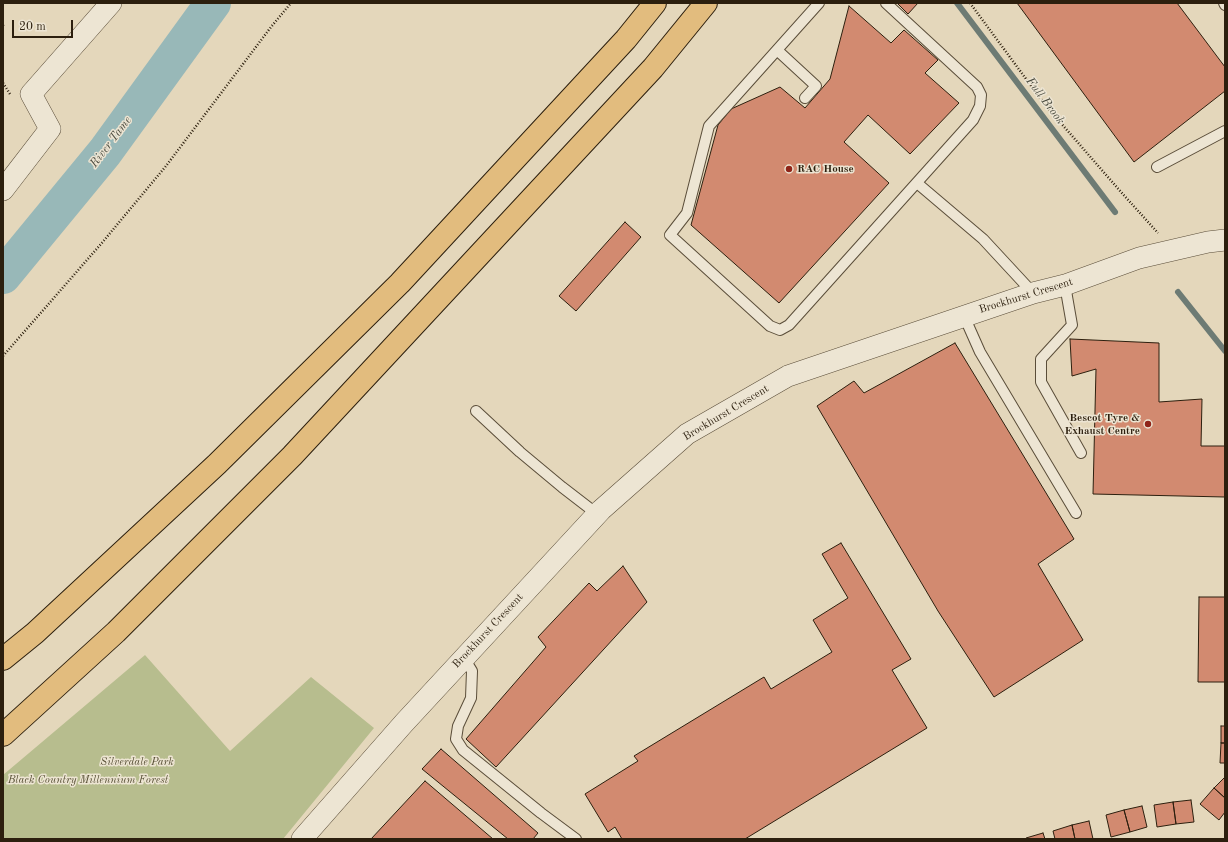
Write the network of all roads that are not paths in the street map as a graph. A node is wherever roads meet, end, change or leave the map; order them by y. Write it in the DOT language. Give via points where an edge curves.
graph roads {
  1 [pos="111,3"];
  2 [pos="655,3"];
  3 [pos="706,3"];
  4 [pos="819,3"];
  5 [pos="886,3"];
  6 [pos="777,50"];
  7 [pos="805,98"];
  8 [pos="1225,131"];
  9 [pos="1157,167"];
  10 [pos="917,183"];
  11 [pos="3,190"];
  12 [pos="1225,240"];
  13 [pos="1064,285"];
  14 [pos="1033,293"];
  15 [pos="964,316"];
  16 [pos="476,412"];
  17 [pos="1081,453"];
  18 [pos="245,503"];
  19 [pos="1076,513"];
  20 [pos="597,514"];
  21 [pos="464,658"];
  22 [pos="3,659"];
  23 [pos="3,715"];
  24 [pos="3,735"];
  25 [pos="302,839"];
  26 [pos="576,839"];
  1 -- 11 [label="street" via="31,94 50,129"];
  2 -- 22 [label="highway" via="626,39 394,288 218,464"];
  3 -- 18 [label="highway" via="653,68"];
  4 -- 6 [label="lane"];
  5 -- 10 [label="lane" via="977,87 981,95 980,106 974,120"];
  6 -- 7 [label="lane" via="816,86"];
  6 -- 10 [label="lane" via="709,126 687,213 670,235 770,326 780,330 789,325"];
  8 -- 9 [label="lane"];
  10 -- 14 [label="lane" via="983,239"];
  12 -- 13 [label="street, Brockhurst Crescent" via="1139,258"];
  13 -- 14 [label="street, Brockhurst Crescent"];
  13 -- 17 [label="lane" via="1072,325 1041,359 1041,382"];
  14 -- 15 [label="street, Brockhurst Crescent"];
  15 -- 19 [label="lane" via="980,352"];
  15 -- 20 [label="street, Brockhurst Crescent" via="788,376 687,434"];
  16 -- 20 [label="lane" via="520,452"];
  18 -- 23 [label="highway"];
  18 -- 24 [label="highway" via="116,632"];
  20 -- 21 [label="street, Brockhurst Crescent"];
  21 -- 25 [label="street, Brockhurst Crescent"];
  21 -- 26 [label="lane" via="472,671 471,698 458,726 456,739 463,750"];
}
